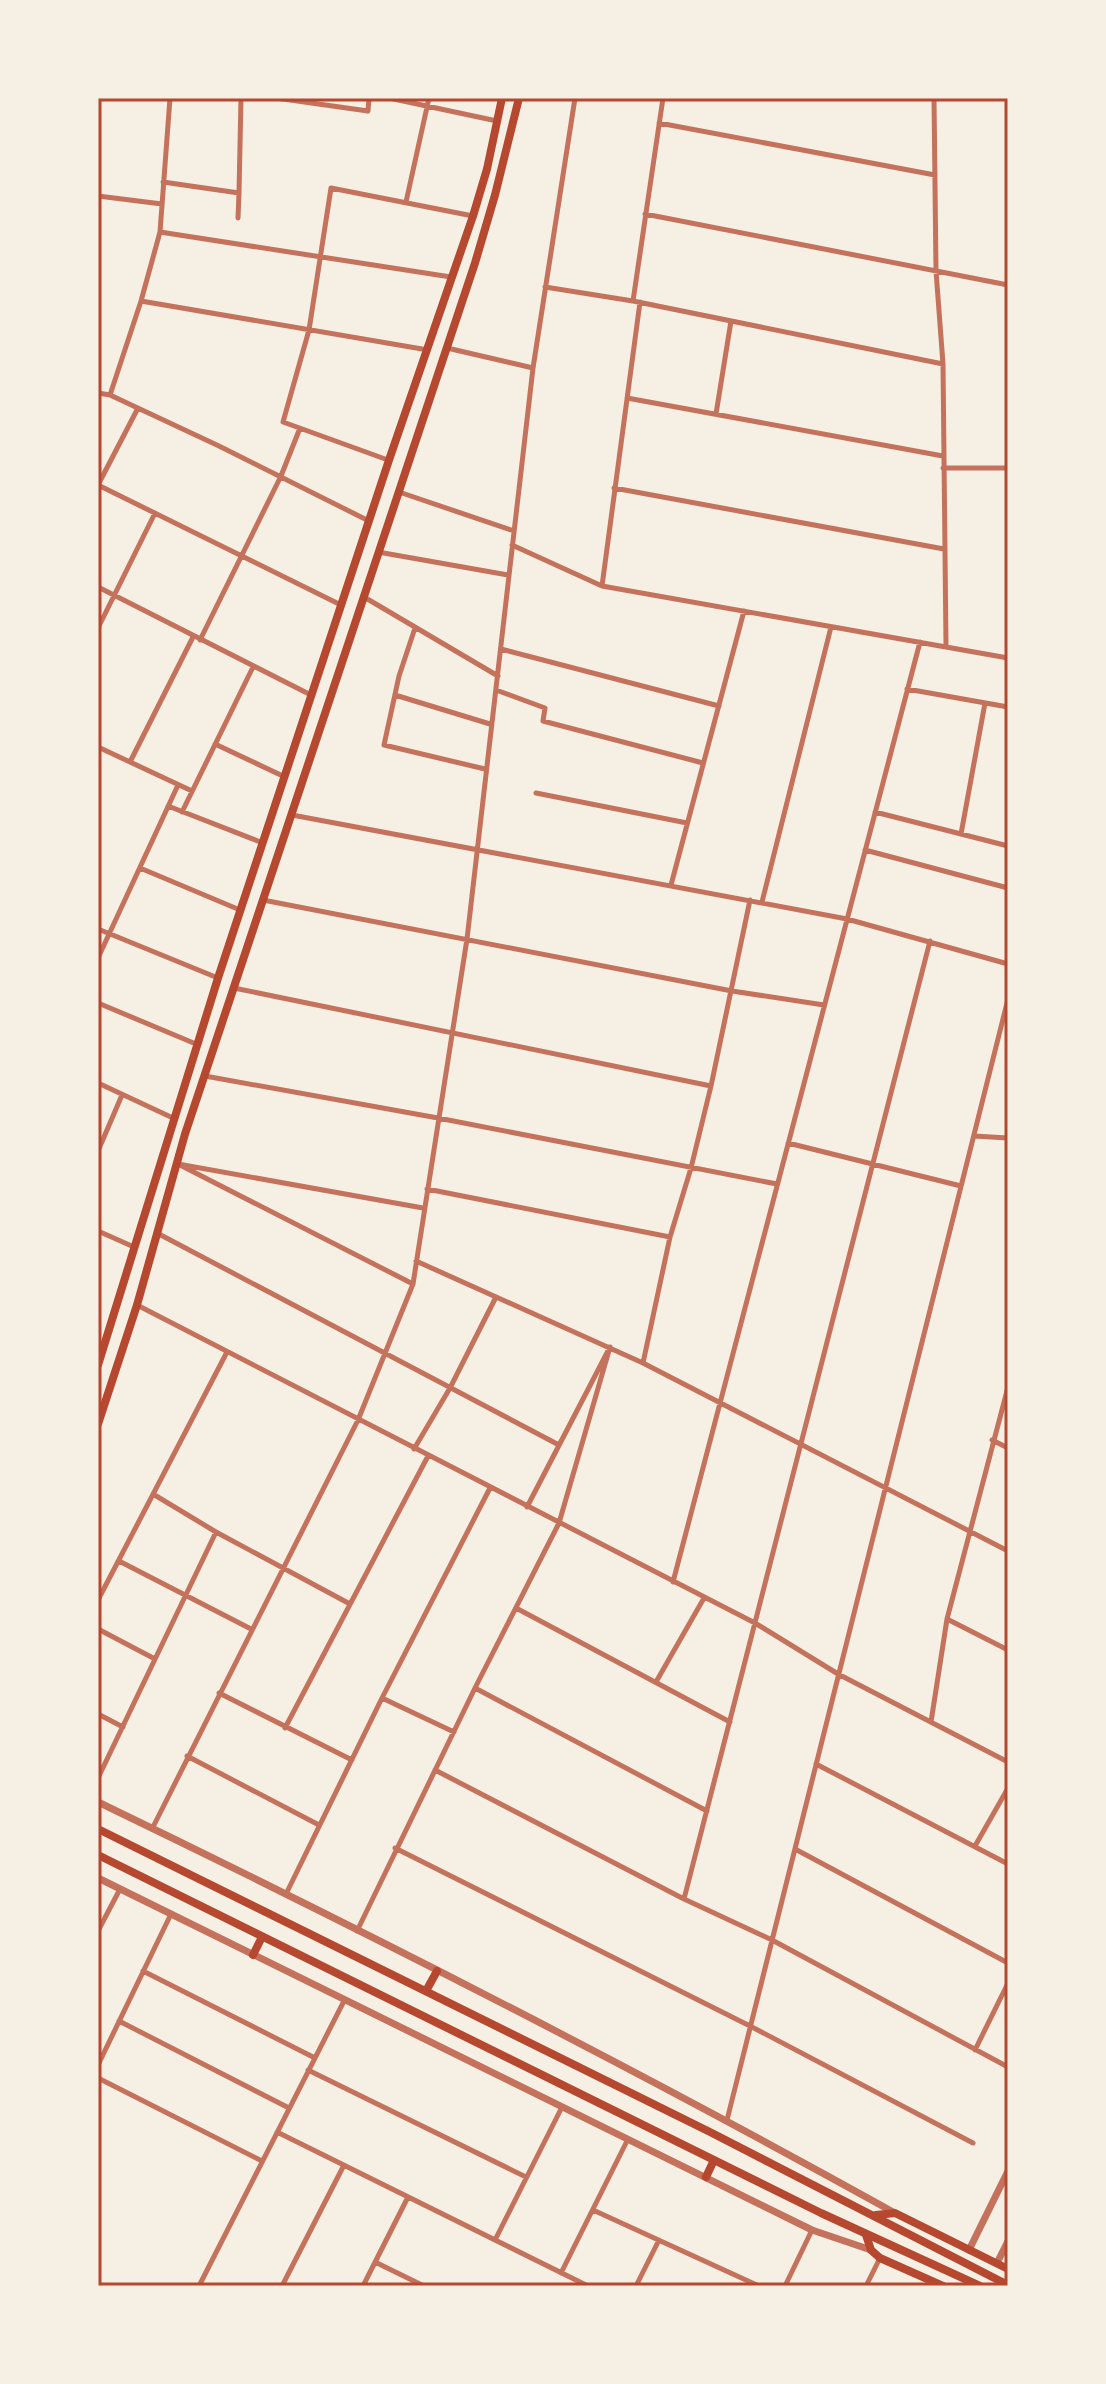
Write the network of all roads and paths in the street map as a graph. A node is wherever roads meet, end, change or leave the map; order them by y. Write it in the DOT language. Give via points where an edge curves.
graph roads {
  1 [pos="170,98"];
  2 [pos="241,98"];
  3 [pos="276,98"];
  4 [pos="369,98"];
  5 [pos="389,98"];
  6 [pos="429,98"];
  7 [pos="502,98"];
  8 [pos="519,98"];
  9 [pos="575,98"];
  10 [pos="663,98"];
  11 [pos="934,98"];
  12 [pos="426,107"];
  13 [pos="498,122"];
  14 [pos="659,123"];
  15 [pos="935,175"];
  16 [pos="163,182"];
  17 [pos="239,193"];
  18 [pos="98,196"];
  19 [pos="406,203"];
  20 [pos="162,204"];
  21 [pos="645,214"];
  22 [pos="473,216"];
  23 [pos="238,218"];
  24 [pos="160,232"];
  25 [pos="321,258"];
  26 [pos="936,271"];
  27 [pos="454,277"];
  28 [pos="1008,285"];
  29 [pos="545,287"];
  30 [pos="141,301"];
  31 [pos="636,301"];
  32 [pos="731,321"];
  33 [pos="309,330"];
  34 [pos="446,348"];
  35 [pos="428,350"];
  36 [pos="943,364"];
  37 [pos="533,368"];
  38 [pos="98,393"];
  39 [pos="110,395"];
  40 [pos="627,398"];
  41 [pos="138,408"];
  42 [pos="716,414"];
  43 [pos="300,428"];
  44 [pos="943,456"];
  45 [pos="389,460"];
  46 [pos="943,468"];
  47 [pos="1008,468"];
  48 [pos="281,476"];
  49 [pos="98,485"];
  50 [pos="614,488"];
  51 [pos="398,492"];
  52 [pos="155,513"];
  53 [pos="370,522"];
  54 [pos="514,531"];
  55 [pos="512,545"];
  56 [pos="944,549"];
  57 [pos="377,552"];
  58 [pos="241,555"];
  59 [pos="508,575"];
  60 [pos="602,586"];
  61 [pos="98,587"];
  62 [pos="114,595"];
  63 [pos="362,596"];
  64 [pos="341,605"];
  65 [pos="744,611"];
  66 [pos="831,627"];
  67 [pos="98,628"];
  68 [pos="415,628"];
  69 [pos="193,637"];
  70 [pos="200,640"];
  71 [pos="920,642"];
  72 [pos="946,646"];
  73 [pos="501,649"];
  74 [pos="1008,658"];
  75 [pos="253,667"];
  76 [pos="498,676"];
  77 [pos="907,689"];
  78 [pos="496,690"];
  79 [pos="312,695"];
  80 [pos="395,695"];
  81 [pos="985,703"];
  82 [pos="719,706"];
  83 [pos="1008,707"];
  84 [pos="490,724"];
  85 [pos="215,744"];
  86 [pos="98,747"];
  87 [pos="130,762"];
  88 [pos="703,763"];
  89 [pos="485,769"];
  90 [pos="285,777"];
  91 [pos="178,785"];
  92 [pos="192,791"];
  93 [pos="536,793"];
  94 [pos="168,806"];
  95 [pos="182,812"];
  96 [pos="875,812"];
  97 [pos="291,814"];
  98 [pos="687,823"];
  99 [pos="961,834"];
  100 [pos="263,843"];
  101 [pos="1008,846"];
  102 [pos="476,848"];
  103 [pos="279,849"];
  104 [pos="865,850"];
  105 [pos="140,868"];
  106 [pos="671,885"];
  107 [pos="1008,888"];
  108 [pos="262,900"];
  109 [pos="750,900"];
  110 [pos="762,902"];
  111 [pos="240,910"];
  112 [pos="847,919"];
  113 [pos="98,929"];
  114 [pos="109,934"];
  115 [pos="467,939"];
  116 [pos="930,941"];
  117 [pos="98,958"];
  118 [pos="1008,964"];
  119 [pos="218,978"];
  120 [pos="233,988"];
  121 [pos="732,991"];
  122 [pos="1008,999"];
  123 [pos="98,1003"];
  124 [pos="824,1005"];
  125 [pos="452,1031"];
  126 [pos="196,1044"];
  127 [pos="205,1076"];
  128 [pos="98,1083"];
  129 [pos="711,1086"];
  130 [pos="122,1095"];
  131 [pos="173,1118"];
  132 [pos="438,1118"];
  133 [pos="974,1136"];
  134 [pos="1008,1138"];
  135 [pos="788,1143"];
  136 [pos="98,1151"];
  137 [pos="178,1164"];
  138 [pos="873,1164"];
  139 [pos="691,1168"];
  140 [pos="777,1184"];
  141 [pos="961,1186"];
  142 [pos="427,1189"];
  143 [pos="423,1208"];
  144 [pos="98,1231"];
  145 [pos="157,1233"];
  146 [pos="670,1237"];
  147 [pos="135,1247"];
  148 [pos="416,1261"];
  149 [pos="413,1284"];
  150 [pos="496,1297"];
  151 [pos="137,1305"];
  152 [pos="610,1347"];
  153 [pos="227,1352"];
  154 [pos="385,1354"];
  155 [pos="643,1363"];
  156 [pos="98,1365"];
  157 [pos="1008,1387"];
  158 [pos="450,1388"];
  159 [pos="720,1402"];
  160 [pos="358,1420"];
  161 [pos="98,1424"];
  162 [pos="992,1440"];
  163 [pos="559,1445"];
  164 [pos="801,1445"];
  165 [pos="1008,1448"];
  166 [pos="414,1449"];
  167 [pos="428,1456"];
  168 [pos="885,1487"];
  169 [pos="490,1488"];
  170 [pos="153,1494"];
  171 [pos="527,1507"];
  172 [pos="559,1523"];
  173 [pos="969,1531"];
  174 [pos="216,1532"];
  175 [pos="1008,1551"];
  176 [pos="119,1561"];
  177 [pos="283,1566"];
  178 [pos="673,1582"];
  179 [pos="186,1595"];
  180 [pos="704,1598"];
  181 [pos="98,1600"];
  182 [pos="350,1604"];
  183 [pos="516,1608"];
  184 [pos="947,1619"];
  185 [pos="755,1623"];
  186 [pos="98,1629"];
  187 [pos="251,1629"];
  188 [pos="1008,1650"];
  189 [pos="155,1659"];
  190 [pos="838,1674"];
  191 [pos="656,1682"];
  192 [pos="475,1688"];
  193 [pos="219,1693"];
  194 [pos="382,1698"];
  195 [pos="98,1714"];
  196 [pos="730,1722"];
  197 [pos="931,1722"];
  198 [pos="123,1727"];
  199 [pos="285,1728"];
  200 [pos="454,1732"];
  201 [pos="187,1756"];
  202 [pos="352,1760"];
  203 [pos="1008,1762"];
  204 [pos="816,1764"];
  205 [pos="435,1770"];
  206 [pos="98,1778"];
  207 [pos="1008,1788"];
  208 [pos="98,1802"];
  209 [pos="707,1811"];
  210 [pos="319,1825"];
  211 [pos="98,1829"];
  212 [pos="152,1829"];
  213 [pos="975,1846"];
  214 [pos="395,1848"];
  215 [pos="795,1849"];
  216 [pos="98,1855"];
  217 [pos="1008,1864"];
  218 [pos="98,1878"];
  219 [pos="120,1889"];
  220 [pos="286,1894"];
  221 [pos="684,1899"];
  222 [pos="171,1914"];
  223 [pos="98,1931"];
  224 [pos="357,1931"];
  225 [pos="262,1937"];
  226 [pos="772,1940"];
  227 [pos="253,1955"];
  228 [pos="1008,1963"];
  229 [pos="143,1971"];
  230 [pos="437,1971"];
  231 [pos="1008,1983"];
  232 [pos="426,1991"];
  233 [pos="344,2001"];
  234 [pos="119,2021"];
  235 [pos="750,2026"];
  236 [pos="975,2050"];
  237 [pos="315,2058"];
  238 [pos="98,2065"];
  239 [pos="1008,2067"];
  240 [pos="308,2070"];
  241 [pos="98,2078"];
  242 [pos="562,2107"];
  243 [pos="289,2108"];
  244 [pos="727,2120"];
  245 [pos="277,2132"];
  246 [pos="628,2139"];
  247 [pos="973,2143"];
  248 [pos="714,2160"];
  249 [pos="262,2161"];
  250 [pos="344,2165"];
  251 [pos="1008,2171"];
  252 [pos="526,2177"];
  253 [pos="706,2177"];
  254 [pos="408,2197"];
  255 [pos="593,2210"];
  256 [pos="895,2213"];
  257 [pos="875,2215"];
  258 [pos="812,2230"];
  259 [pos="866,2235"];
  260 [pos="495,2240"];
  261 [pos="659,2240"];
  262 [pos="1008,2241"];
  263 [pos="871,2250"];
  264 [pos="969,2250"];
  265 [pos="880,2258"];
  266 [pos="375,2262"];
  267 [pos="997,2263"];
  268 [pos="1008,2269"];
  269 [pos="561,2273"];
  270 [pos="409,2283"];
  271 [pos="1008,2285"];
  272 [pos="199,2286"];
  273 [pos="282,2286"];
  274 [pos="363,2286"];
  275 [pos="424,2286"];
  276 [pos="588,2286"];
  277 [pos="636,2286"];
  278 [pos="759,2286"];
  279 [pos="785,2286"];
  280 [pos="866,2286"];
  281 [pos="943,2286"];
  282 [pos="980,2286"];
  1 -- 16 [label="street"];
  2 -- 17 [label="street"];
  3 -- 4 [label="street" via="368,111"];
  5 -- 12 [label="street"];
  6 -- 12 [label="street"];
  7 -- 13 [label="main road"];
  8 -- 34 [label="main road" via="495,195"];
  9 -- 29 [label="street"];
  10 -- 14 [label="street"];
  11 -- 15 [label="street"];
  12 -- 13 [label="street"];
  12 -- 19 [label="street"];
  13 -- 22 [label="main road"];
  14 -- 15 [label="street"];
  14 -- 21 [label="street"];
  15 -- 26 [label="street"];
  16 -- 17 [label="street"];
  16 -- 20 [label="street"];
  17 -- 23 [label="street"];
  18 -- 20 [label="street"];
  19 -- 22 [label="street"];
  19 -- 25 [label="street" via="331,188"];
  20 -- 24 [label="street"];
  21 -- 26 [label="street"];
  21 -- 31 [label="street"];
  22 -- 27 [label="main road"];
  24 -- 25 [label="street"];
  24 -- 30 [label="street"];
  25 -- 27 [label="street"];
  25 -- 33 [label="street"];
  26 -- 28 [label="street"];
  26 -- 36 [label="street"];
  27 -- 35 [label="main road"];
  29 -- 31 [label="street"];
  29 -- 37 [label="street"];
  30 -- 33 [label="street"];
  30 -- 39 [label="street"];
  31 -- 32 [label="street"];
  31 -- 40 [label="street"];
  32 -- 36 [label="street"];
  32 -- 42 [label="street"];
  33 -- 35 [label="street"];
  33 -- 43 [label="street" via="283,422"];
  34 -- 37 [label="street"];
  34 -- 51 [label="main road"];
  35 -- 45 [label="main road"];
  36 -- 44 [label="street"];
  37 -- 54 [label="street"];
  38 -- 39 [label="street"];
  39 -- 41 [label="street"];
  40 -- 42 [label="street"];
  40 -- 50 [label="street"];
  41 -- 48 [label="street"];
  41 -- 49 [label="street"];
  42 -- 44 [label="street"];
  43 -- 45 [label="street"];
  43 -- 48 [label="street"];
  44 -- 46 [label="street"];
  45 -- 53 [label="main road"];
  46 -- 47 [label="street"];
  46 -- 56 [label="street"];
  48 -- 53 [label="street"];
  48 -- 58 [label="street"];
  49 -- 52 [label="street"];
  50 -- 56 [label="street"];
  50 -- 60 [label="street"];
  51 -- 54 [label="street"];
  51 -- 57 [label="main road"];
  52 -- 58 [label="street"];
  52 -- 62 [label="street"];
  53 -- 64 [label="main road"];
  54 -- 55 [label="street"];
  55 -- 59 [label="street"];
  55 -- 60 [label="street"];
  56 -- 72 [label="street"];
  57 -- 59 [label="street"];
  57 -- 63 [label="main road"];
  58 -- 64 [label="street"];
  58 -- 70 [label="street"];
  59 -- 73 [label="street"];
  60 -- 65 [label="street"];
  61 -- 62 [label="street"];
  62 -- 67 [label="street"];
  62 -- 69 [label="street"];
  63 -- 68 [label="street"];
  63 -- 97 [label="main road"];
  64 -- 79 [label="main road"];
  65 -- 66 [label="street"];
  65 -- 82 [label="street"];
  66 -- 71 [label="street"];
  66 -- 110 [label="street"];
  68 -- 76 [label="street"];
  68 -- 80 [label="street"];
  69 -- 70 [label="street"];
  69 -- 87 [label="street"];
  70 -- 75 [label="street"];
  71 -- 72 [label="street"];
  71 -- 77 [label="street"];
  72 -- 74 [label="street"];
  73 -- 76 [label="street"];
  73 -- 82 [label="street"];
  75 -- 79 [label="street"];
  75 -- 85 [label="street"];
  76 -- 78 [label="street"];
  77 -- 81 [label="street"];
  77 -- 96 [label="street"];
  78 -- 84 [label="street"];
  78 -- 88 [label="street" via="545,708 543,721"];
  79 -- 90 [label="main road"];
  80 -- 84 [label="street"];
  80 -- 89 [label="street" via="384,745"];
  81 -- 83 [label="street"];
  81 -- 99 [label="street"];
  82 -- 88 [label="street"];
  84 -- 89 [label="street"];
  85 -- 90 [label="street"];
  85 -- 92 [label="street"];
  86 -- 87 [label="street"];
  87 -- 91 [label="street"];
  88 -- 98 [label="street"];
  89 -- 102 [label="street"];
  90 -- 100 [label="main road"];
  91 -- 92 [label="street"];
  91 -- 94 [label="street"];
  92 -- 95 [label="street"];
  93 -- 98 [label="street"];
  94 -- 95 [label="street"];
  94 -- 105 [label="street"];
  95 -- 100 [label="street"];
  96 -- 99 [label="street"];
  96 -- 104 [label="street"];
  97 -- 102 [label="street"];
  97 -- 103 [label="main road"];
  98 -- 106 [label="street"];
  99 -- 101 [label="street"];
  100 -- 103 [label="main road"];
  100 -- 111 [label="main road"];
  102 -- 106 [label="street"];
  102 -- 115 [label="street"];
  103 -- 108 [label="main road"];
  104 -- 107 [label="street"];
  104 -- 112 [label="street"];
  105 -- 111 [label="street"];
  105 -- 114 [label="street"];
  106 -- 109 [label="street"];
  108 -- 115 [label="street"];
  108 -- 120 [label="main road"];
  109 -- 110 [label="street"];
  109 -- 121 [label="street"];
  110 -- 112 [label="street"];
  111 -- 119 [label="main road"];
  112 -- 116 [label="street"];
  112 -- 124 [label="street"];
  113 -- 114 [label="street"];
  114 -- 117 [label="street"];
  114 -- 119 [label="street"];
  115 -- 121 [label="street"];
  115 -- 125 [label="street"];
  116 -- 118 [label="street"];
  116 -- 138 [label="street"];
  119 -- 126 [label="main road"];
  120 -- 125 [label="street"];
  120 -- 127 [label="main road"];
  121 -- 124 [label="street"];
  121 -- 129 [label="street"];
  122 -- 133 [label="street"];
  123 -- 126 [label="street"];
  124 -- 135 [label="street"];
  125 -- 129 [label="street"];
  125 -- 132 [label="street"];
  126 -- 131 [label="main road"];
  127 -- 132 [label="street"];
  127 -- 137 [label="main road"];
  128 -- 130 [label="street"];
  129 -- 139 [label="street"];
  130 -- 131 [label="street"];
  130 -- 136 [label="street"];
  131 -- 147 [label="main road"];
  132 -- 139 [label="street"];
  132 -- 142 [label="street"];
  133 -- 134 [label="street"];
  133 -- 141 [label="street"];
  135 -- 138 [label="street"];
  135 -- 140 [label="street"];
  137 -- 143 [label="street"];
  137 -- 145 [label="main road"];
  137 -- 149 [label="street"];
  138 -- 141 [label="street"];
  138 -- 164 [label="street"];
  139 -- 140 [label="street"];
  139 -- 146 [label="street"];
  140 -- 159 [label="street"];
  141 -- 168 [label="street"];
  142 -- 143 [label="street"];
  142 -- 146 [label="street"];
  143 -- 148 [label="street"];
  144 -- 147 [label="street"];
  145 -- 151 [label="main road"];
  145 -- 154 [label="street"];
  146 -- 155 [label="street"];
  147 -- 156 [label="main road"];
  148 -- 149 [label="street"];
  148 -- 150 [label="street"];
  149 -- 154 [label="street"];
  150 -- 152 [label="street"];
  150 -- 158 [label="street"];
  151 -- 153 [label="street"];
  151 -- 161 [label="main road"];
  152 -- 155 [label="street"];
  152 -- 163 [label="street"];
  152 -- 172 [label="street"];
  153 -- 160 [label="street"];
  153 -- 170 [label="street"];
  154 -- 158 [label="street"];
  154 -- 160 [label="street"];
  155 -- 159 [label="street"];
  157 -- 162 [label="street"];
  158 -- 163 [label="street"];
  158 -- 166 [label="street"];
  159 -- 164 [label="street"];
  159 -- 178 [label="street"];
  160 -- 166 [label="street"];
  160 -- 177 [label="street"];
  162 -- 165 [label="street"];
  162 -- 173 [label="street"];
  163 -- 171 [label="street"];
  164 -- 168 [label="street"];
  164 -- 185 [label="street"];
  166 -- 167 [label="street"];
  167 -- 169 [label="street"];
  167 -- 182 [label="street"];
  168 -- 173 [label="street"];
  168 -- 190 [label="street"];
  169 -- 171 [label="street"];
  169 -- 194 [label="street"];
  170 -- 174 [label="street"];
  170 -- 176 [label="street"];
  171 -- 172 [label="street"];
  172 -- 178 [label="street"];
  172 -- 183 [label="street"];
  173 -- 175 [label="street"];
  173 -- 184 [label="street"];
  174 -- 177 [label="street"];
  174 -- 179 [label="street"];
  176 -- 179 [label="street"];
  176 -- 181 [label="street"];
  177 -- 182 [label="street"];
  177 -- 187 [label="street"];
  178 -- 180 [label="street"];
  179 -- 187 [label="street"];
  179 -- 189 [label="street"];
  180 -- 185 [label="street"];
  180 -- 191 [label="street"];
  182 -- 199 [label="street"];
  183 -- 191 [label="street"];
  183 -- 192 [label="street"];
  184 -- 188 [label="street"];
  184 -- 197 [label="street"];
  185 -- 190 [label="street"];
  185 -- 196 [label="street"];
  186 -- 189 [label="street"];
  187 -- 193 [label="street"];
  189 -- 198 [label="street"];
  190 -- 197 [label="street"];
  190 -- 204 [label="street"];
  191 -- 196 [label="street"];
  192 -- 200 [label="street"];
  192 -- 209 [label="street"];
  193 -- 199 [label="street"];
  193 -- 201 [label="street"];
  194 -- 200 [label="street"];
  194 -- 202 [label="street"];
  195 -- 198 [label="street"];
  196 -- 209 [label="street"];
  197 -- 203 [label="street"];
  198 -- 206 [label="street"];
  199 -- 202 [label="street"];
  200 -- 205 [label="street"];
  201 -- 210 [label="street"];
  201 -- 212 [label="street"];
  202 -- 210 [label="street"];
  204 -- 213 [label="street"];
  204 -- 215 [label="street"];
  205 -- 214 [label="street"];
  205 -- 221 [label="street"];
  207 -- 213 [label="street"];
  208 -- 212 [label="street"];
  209 -- 221 [label="street"];
  210 -- 220 [label="street"];
  211 -- 232 [label="main road"];
  212 -- 220 [label="street"];
  213 -- 217 [label="street"];
  214 -- 224 [label="street"];
  214 -- 235 [label="street"];
  215 -- 226 [label="street"];
  215 -- 228 [label="street"];
  216 -- 225 [label="main road"];
  218 -- 219 [label="street"];
  219 -- 222 [label="street"];
  219 -- 223 [label="street"];
  220 -- 224 [label="street"];
  221 -- 226 [label="street"];
  222 -- 227 [label="street"];
  222 -- 229 [label="street"];
  224 -- 230 [label="street"];
  225 -- 227 [label="main road"];
  225 -- 248 [label="main road"];
  226 -- 235 [label="street"];
  226 -- 236 [label="street"];
  227 -- 233 [label="street"];
  229 -- 234 [label="street"];
  229 -- 237 [label="street"];
  230 -- 232 [label="main road"];
  230 -- 244 [label="street"];
  231 -- 236 [label="street"];
  232 -- 257 [label="main road"];
  233 -- 237 [label="street"];
  233 -- 242 [label="street"];
  234 -- 238 [label="street"];
  234 -- 243 [label="street"];
  235 -- 244 [label="street"];
  235 -- 247 [label="street"];
  236 -- 239 [label="street"];
  237 -- 240 [label="street"];
  240 -- 243 [label="street"];
  240 -- 252 [label="street"];
  241 -- 249 [label="street"];
  242 -- 246 [label="street"];
  242 -- 252 [label="street"];
  243 -- 245 [label="street"];
  244 -- 256 [label="street"];
  245 -- 249 [label="street"];
  245 -- 250 [label="street"];
  246 -- 253 [label="street"];
  246 -- 255 [label="street"];
  248 -- 253 [label="main road"];
  248 -- 259 [label="main road"];
  249 -- 272 [label="street"];
  250 -- 254 [label="street"];
  250 -- 273 [label="street"];
  251 -- 264 [label="street"];
  252 -- 260 [label="street"];
  253 -- 258 [label="street"];
  254 -- 260 [label="street"];
  254 -- 266 [label="street"];
  255 -- 261 [label="street"];
  255 -- 269 [label="street"];
  256 -- 257 [label="main road"];
  256 -- 264 [label="main road"];
  257 -- 271 [label="main road"];
  258 -- 263 [label="street"];
  258 -- 279 [label="street"];
  259 -- 263 [label="main road"];
  259 -- 282 [label="main road"];
  260 -- 269 [label="street"];
  261 -- 277 [label="street"];
  261 -- 278 [label="street"];
  262 -- 267 [label="street"];
  263 -- 265 [label="main road"];
  264 -- 267 [label="main road"];
  265 -- 280 [label="street"];
  265 -- 281 [label="main road"];
  266 -- 270 [label="street"];
  266 -- 274 [label="street"];
  267 -- 268 [label="main road"];
  269 -- 276 [label="street"];
  270 -- 275 [label="street"];
}
